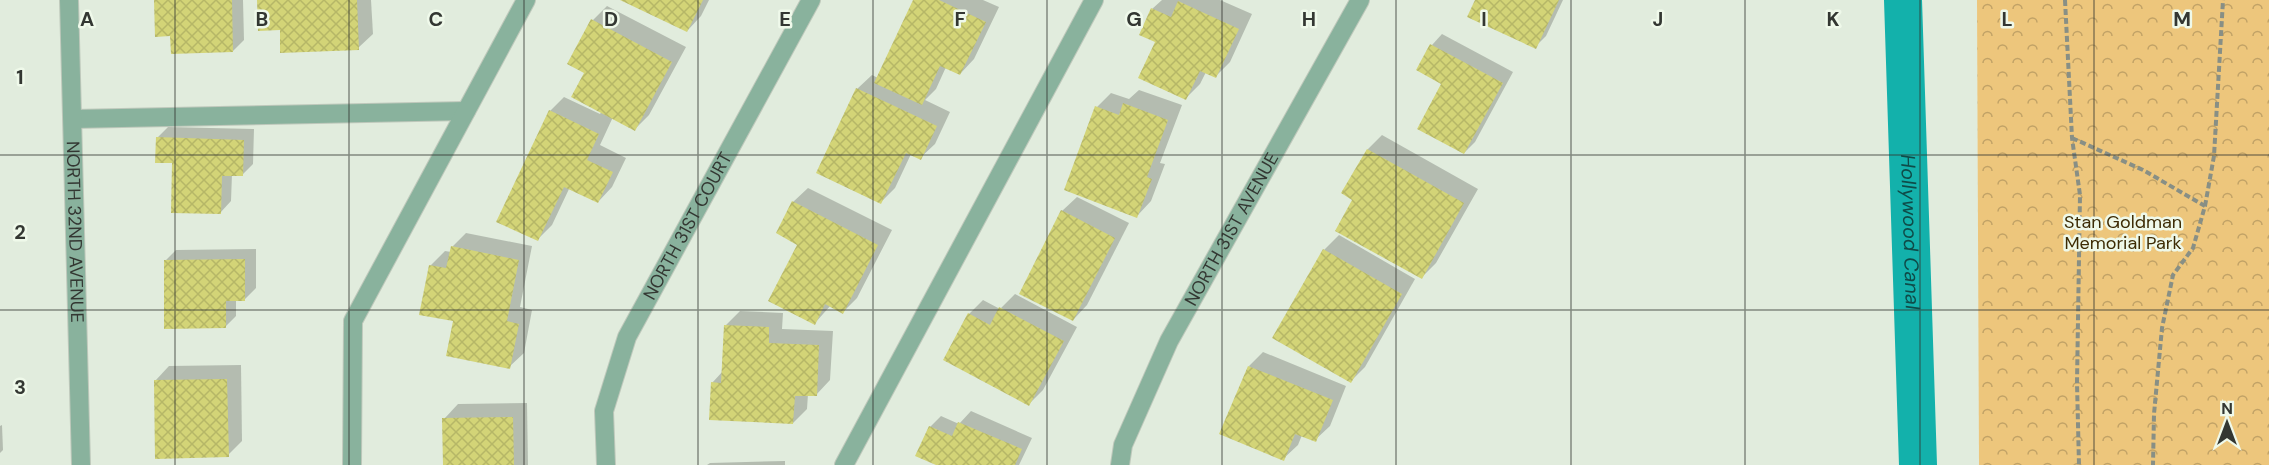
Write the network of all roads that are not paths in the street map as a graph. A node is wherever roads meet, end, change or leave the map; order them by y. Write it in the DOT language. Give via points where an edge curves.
graph roads {
  1 [pos="69,0"];
  2 [pos="526,0"];
  3 [pos="811,0"];
  4 [pos="1094,0"];
  5 [pos="1360,0"];
  6 [pos="466,111"];
  7 [pos="73,119"];
  8 [pos="81,465"];
  9 [pos="352,465"];
  10 [pos="606,465"];
  11 [pos="844,465"];
  12 [pos="1120,465"];
  1 -- 7 [label="street, NORTH 32ND AVENUE"];
  2 -- 6 [label="street"];
  3 -- 10 [label="street, NORTH 31ST COURT" via="627,337 604,411"];
  4 -- 11 [label="street"];
  5 -- 12 [label="street, NORTH 31ST AVENUE" via="1169,341 1123,444"];
  6 -- 7 [label="street"];
  6 -- 9 [label="street" via="353,321"];
  7 -- 8 [label="street, NORTH 32ND AVENUE"];
}
